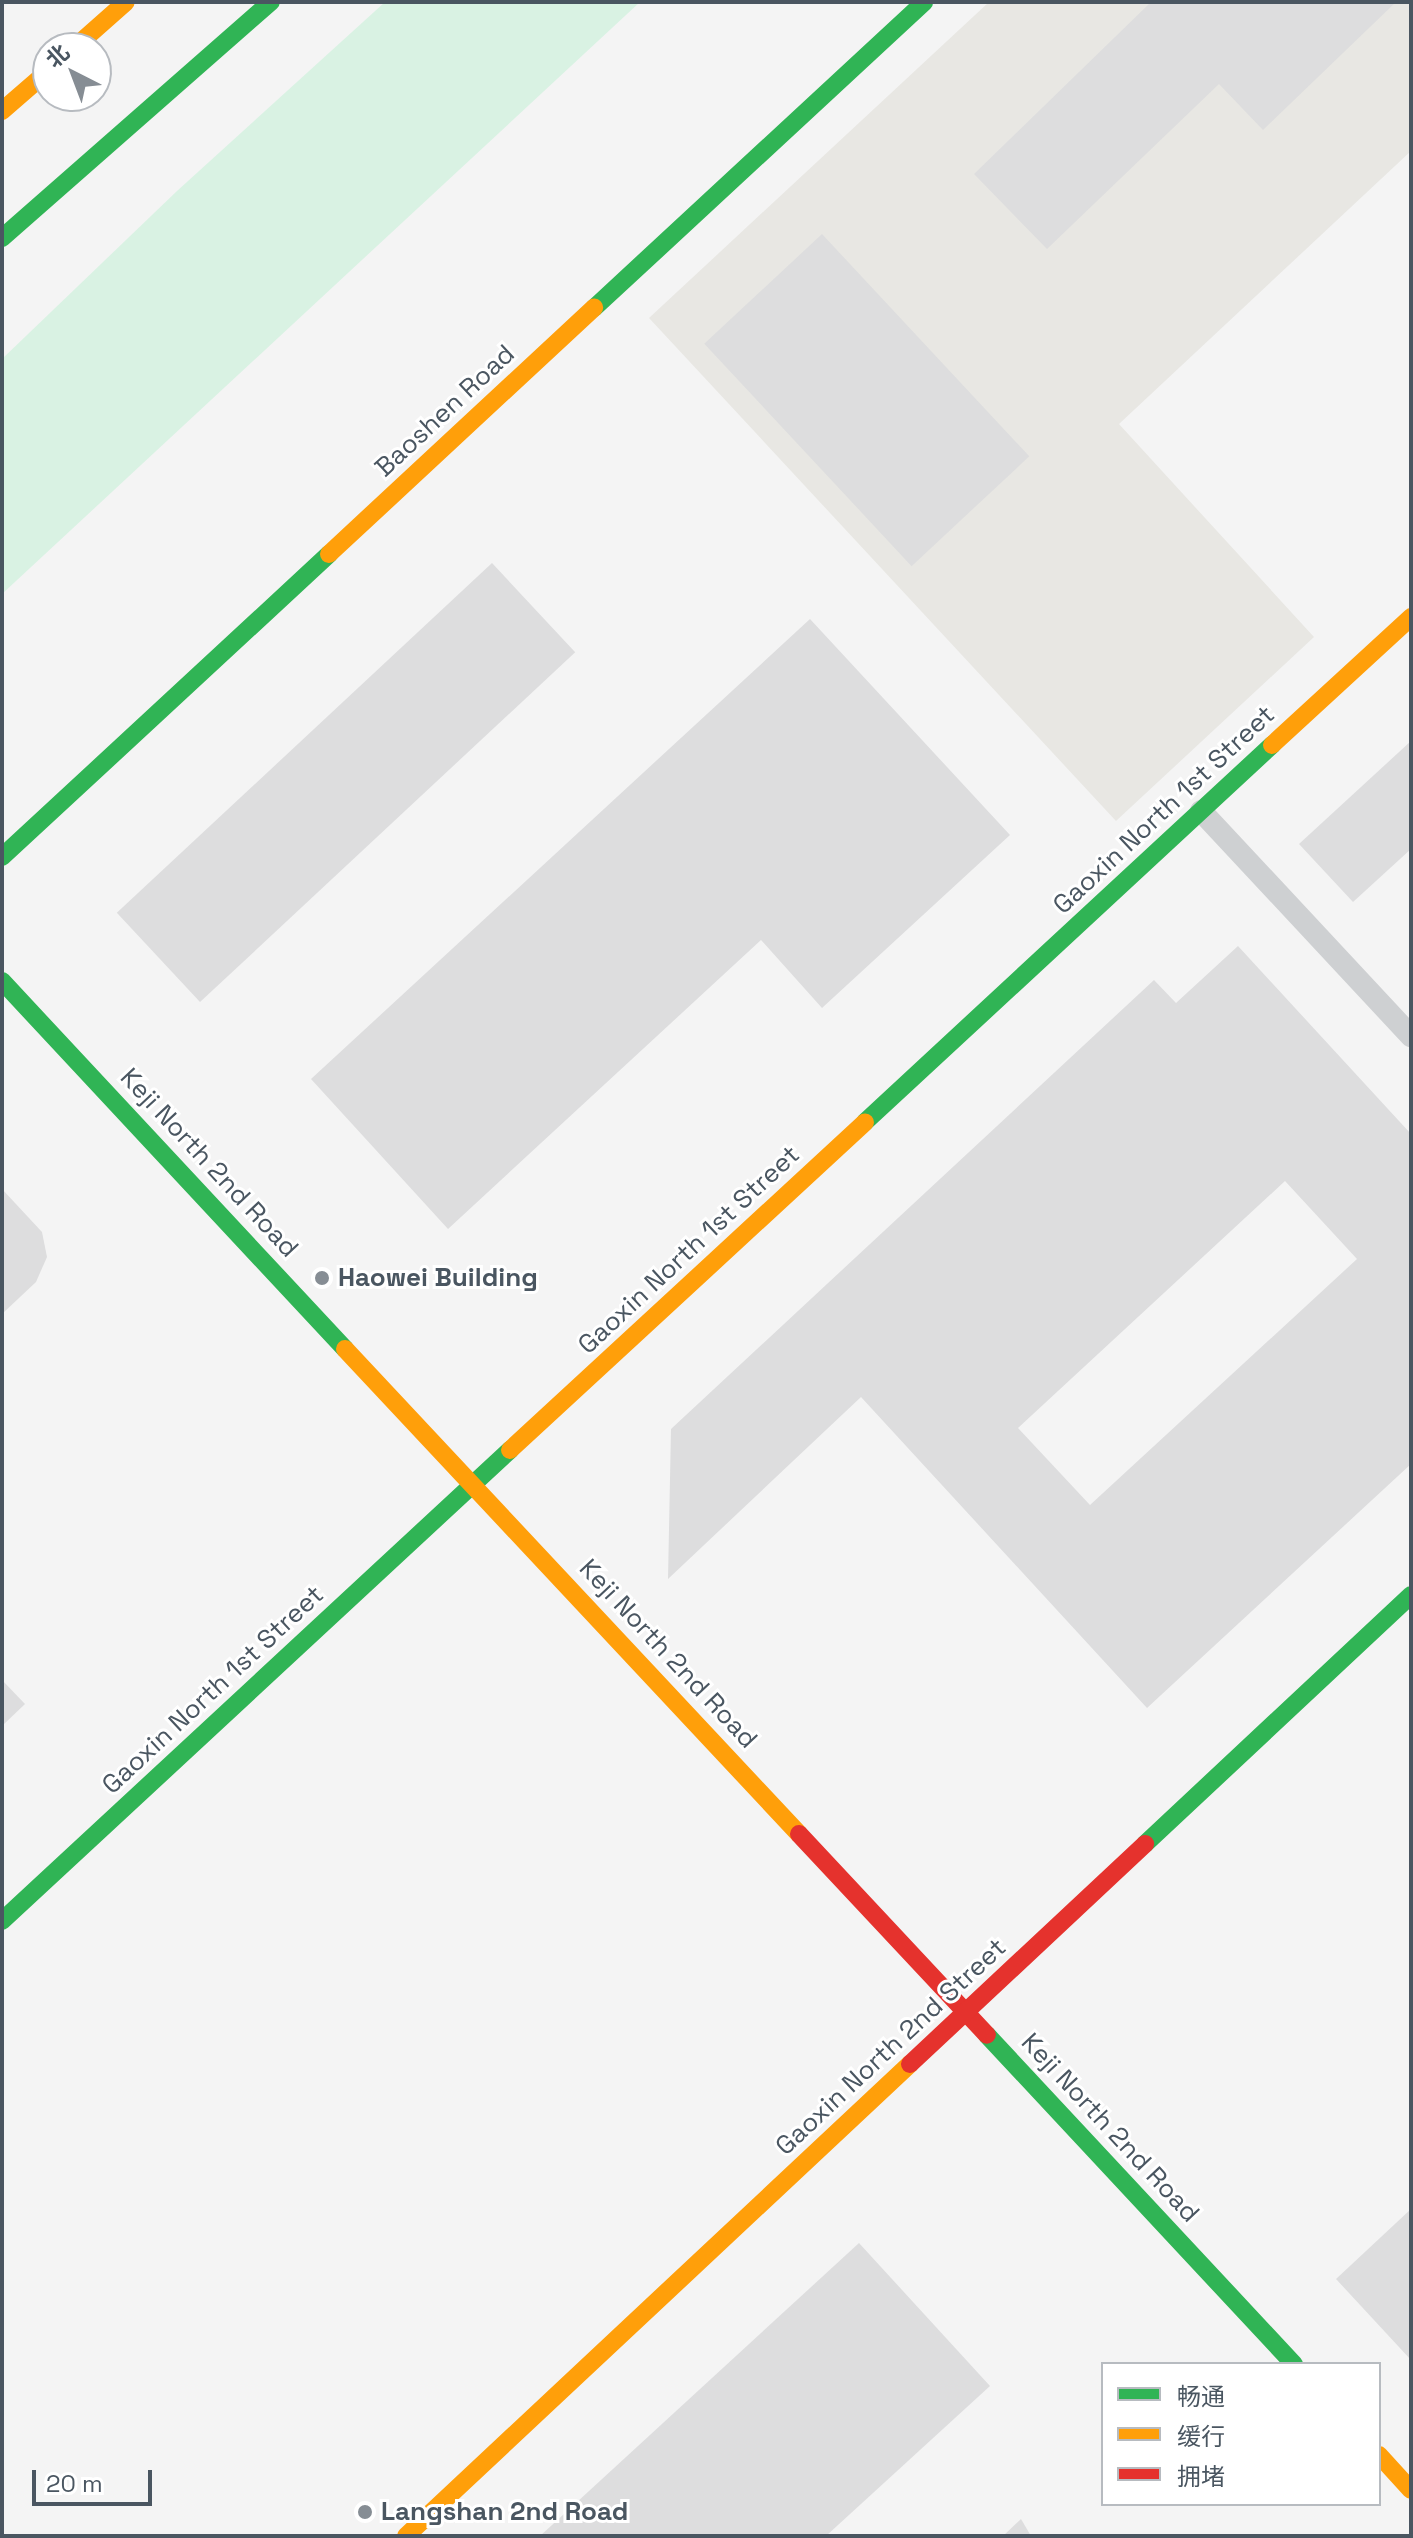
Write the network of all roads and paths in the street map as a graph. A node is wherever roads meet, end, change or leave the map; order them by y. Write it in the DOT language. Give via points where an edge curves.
graph roads {
  1 [pos="126,2"];
  2 [pos="271,2"];
  3 [pos="924,2"];
  4 [pos="92,32"];
  5 [pos="32,85"];
  6 [pos="2,111"];
  7 [pos="2,238"];
  8 [pos="1411,617"];
  9 [pos="1201,811"];
  10 [pos="2,857"];
  11 [pos="2,981"];
  12 [pos="1411,1036"];
  13 [pos="474,1484"];
  14 [pos="1411,1595"];
  15 [pos="2,1921"];
  16 [pos="966,2012"];
  17 [pos="1292,2362"];
  18 [pos="1381,2457"];
  19 [pos="1411,2490"];
  20 [pos="406,2536"];
  1 -- 4 [label="main road"];
  2 -- 7 [label="main road"];
  3 -- 10 [label="main road, Baoshen Road"];
  5 -- 6 [label="main road"];
  8 -- 9 [label="main road, Gaoxin North 1st Street"];
  9 -- 12 [label="lane"];
  9 -- 13 [label="main road, Gaoxin North 1st Street"];
  11 -- 13 [label="main road, Keji North 2nd Road"];
  13 -- 15 [label="main road, Gaoxin North 1st Street"];
  13 -- 16 [label="main road, Keji North 2nd Road"];
  14 -- 16 [label="main road, Gaoxin North 2nd Street"];
  16 -- 17 [label="main road, Keji North 2nd Road"];
  16 -- 20 [label="main road, Gaoxin North 2nd Street"];
  18 -- 19 [label="main road"];
}
